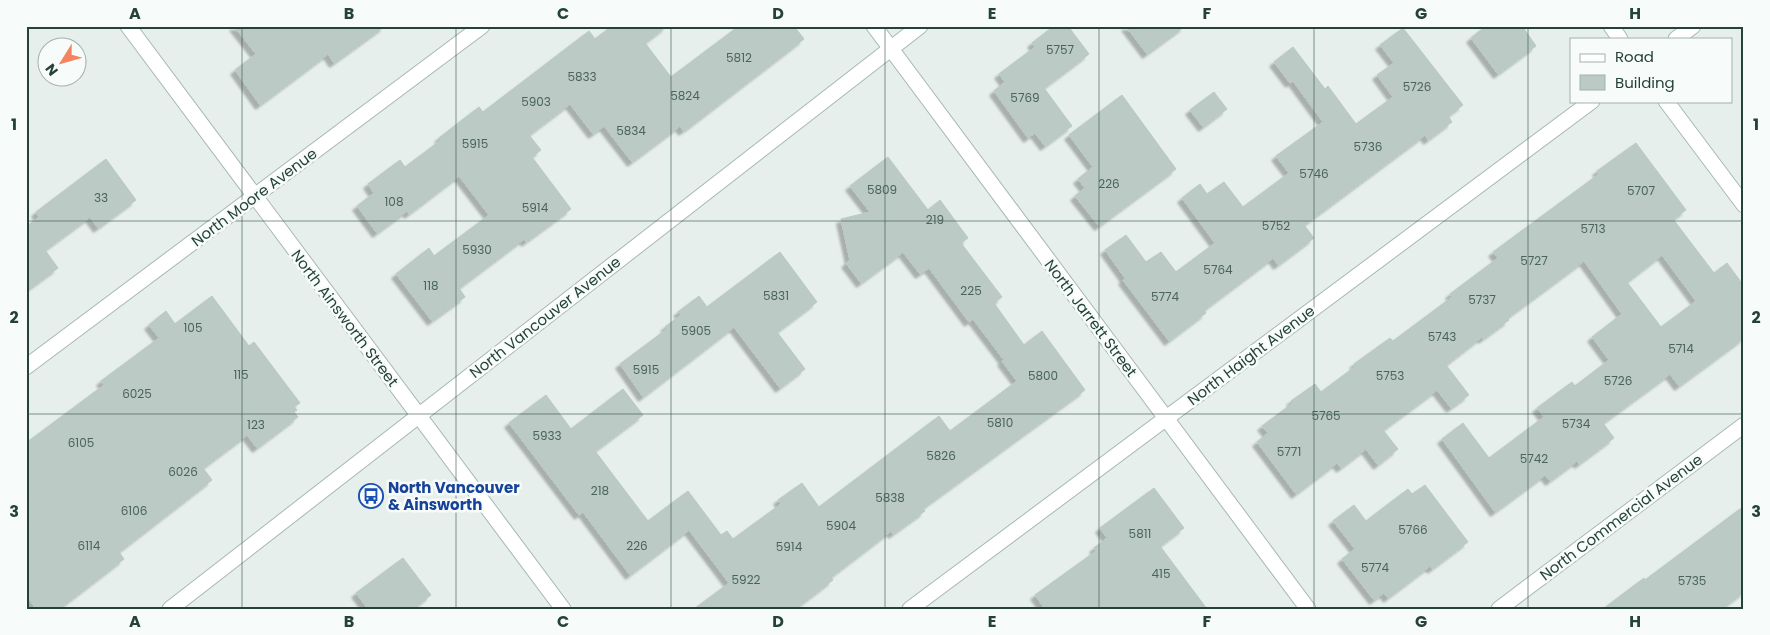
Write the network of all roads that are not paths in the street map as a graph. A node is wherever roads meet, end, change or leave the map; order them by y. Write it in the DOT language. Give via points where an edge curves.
graph roads {
  1 [pos="128,26"];
  2 [pos="482,26"];
  3 [pos="874,26"];
  4 [pos="920,26"];
  5 [pos="1611,26"];
  6 [pos="1693,26"];
  7 [pos="1619,38"];
  8 [pos="1677,38"];
  9 [pos="891,49"];
  10 [pos="1591,102"];
  11 [pos="1667,102"];
  12 [pos="255,196"];
  13 [pos="1744,205"];
  14 [pos="26,367"];
  15 [pos="418,416"];
  16 [pos="1166,418"];
  17 [pos="1744,425"];
  18 [pos="170,609"];
  19 [pos="563,609"];
  20 [pos="910,609"];
  21 [pos="1308,609"];
  22 [pos="1499,609"];
  1 -- 12 [label="street, North Ainsworth Street"];
  2 -- 12 [label="street, North Moore Avenue"];
  3 -- 9 [label="street, North Jarrett Street"];
  4 -- 9 [label="street, North Vancouver Avenue"];
  5 -- 7 [label="street"];
  6 -- 8 [label="street"];
  9 -- 15 [label="street, North Vancouver Avenue"];
  9 -- 16 [label="street, North Jarrett Street"];
  10 -- 16 [label="street, North Haight Avenue"];
  11 -- 13 [label="street"];
  12 -- 14 [label="street, North Moore Avenue"];
  12 -- 15 [label="street, North Ainsworth Street"];
  15 -- 18 [label="street, North Vancouver Avenue"];
  15 -- 19 [label="street, North Ainsworth Street"];
  16 -- 20 [label="street, North Haight Avenue"];
  16 -- 21 [label="street, North Jarrett Street"];
  17 -- 22 [label="street, North Commercial Avenue"];
}
